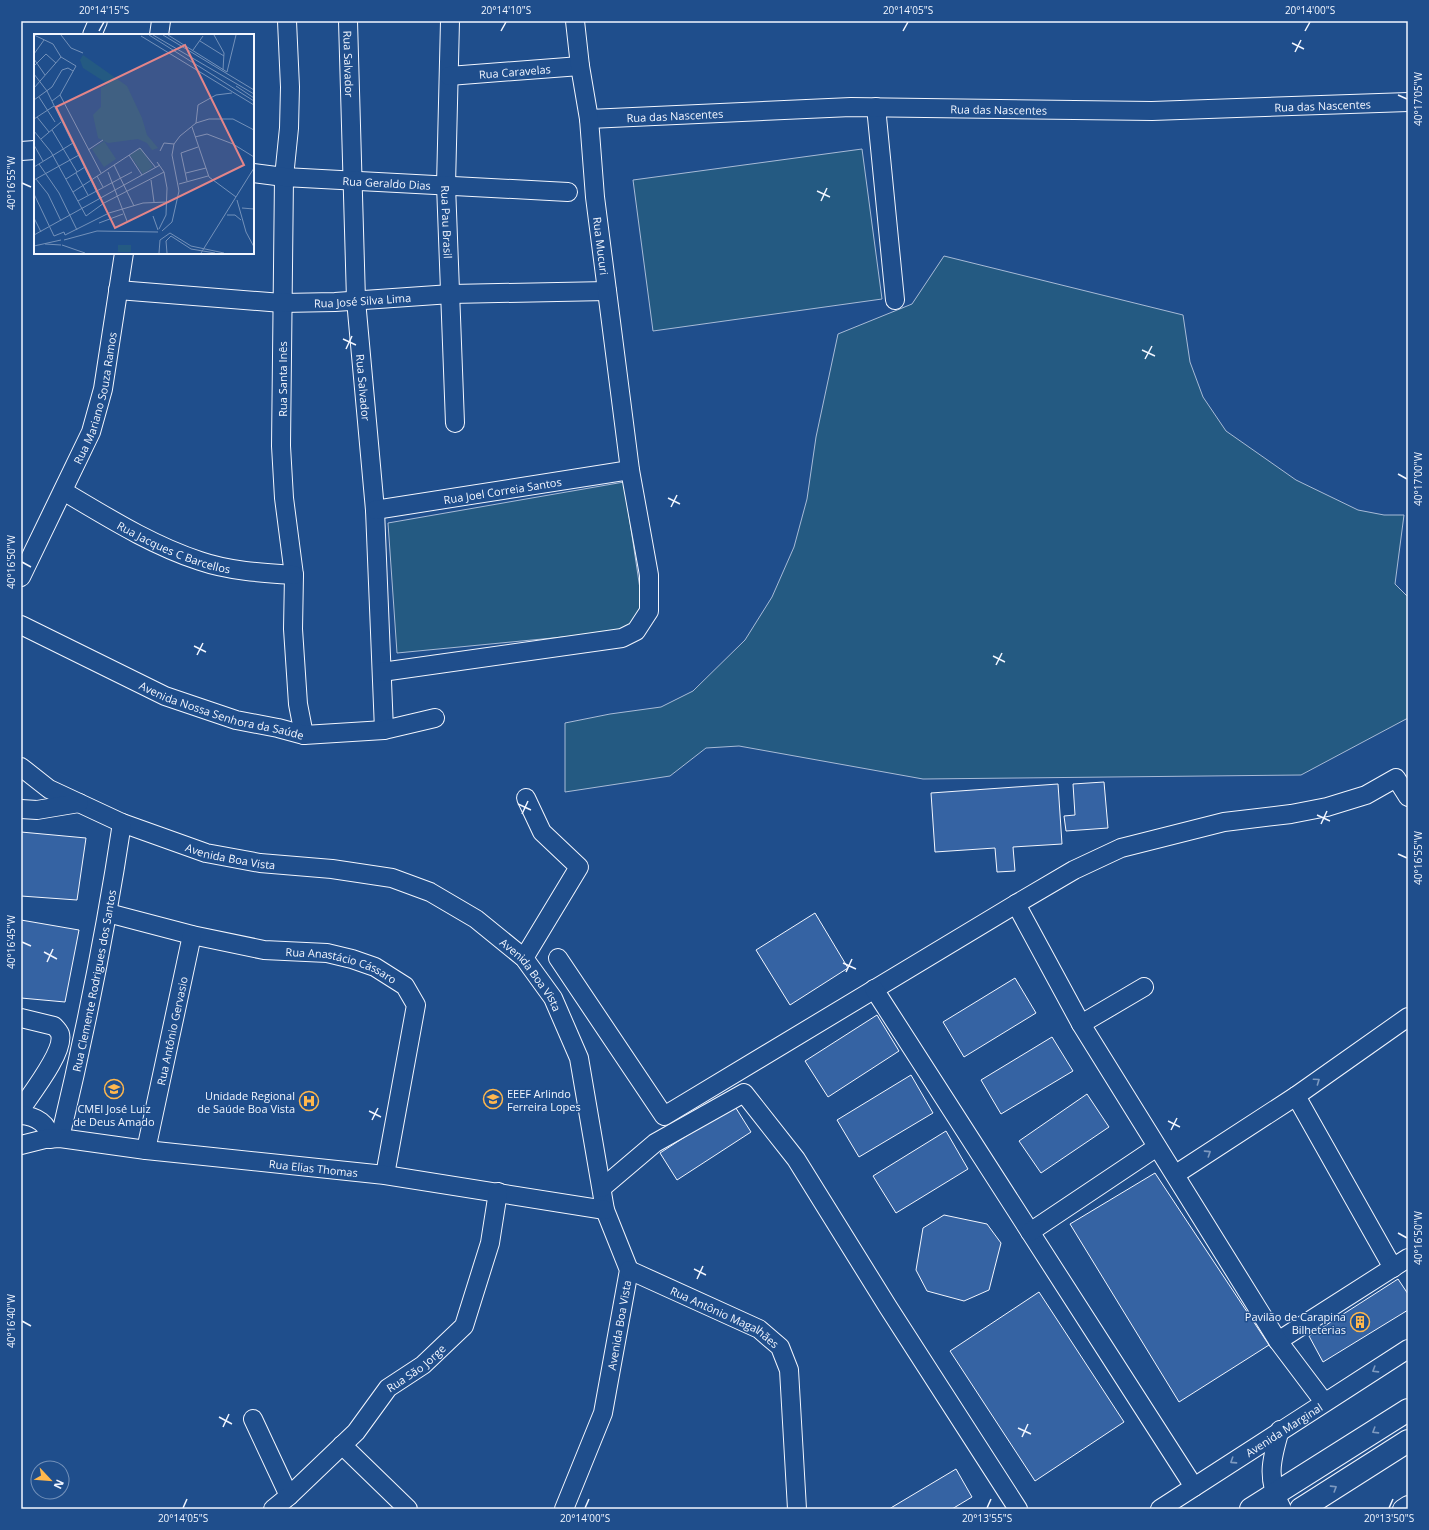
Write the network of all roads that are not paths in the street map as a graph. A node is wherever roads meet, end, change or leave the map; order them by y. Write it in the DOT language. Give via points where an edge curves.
graph roads {
  1 [pos="98,21"];
  2 [pos="161,21"];
  3 [pos="287,21"];
  4 [pos="348,21"];
  5 [pos="450,21"];
  6 [pos="575,21"];
  7 [pos="92,34"];
  8 [pos="159,34"];
  9 [pos="580,66"];
  10 [pos="449,76"];
  11 [pos="1408,102"];
  12 [pos="876,107"];
  13 [pos="589,120"];
  14 [pos="34,150"];
  15 [pos="21,151"];
  16 [pos="254,173"];
  17 [pos="284,177"];
  18 [pos="353,181"];
  19 [pos="446,185"];
  20 [pos="568,192"];
  21 [pos="124,254"];
  22 [pos="118,290"];
  23 [pos="607,291"];
  24 [pos="451,294"];
  25 [pos="356,300"];
  26 [pos="895,300"];
  27 [pos="282,303"];
  28 [pos="455,423"];
  29 [pos="630,470"];
  30 [pos="63,491"];
  31 [pos="375,510"];
  32 [pos="41,534"];
  33 [pos="21,545"];
  34 [pos="294,575"];
  35 [pos="21,577"];
  36 [pos="21,625"];
  37 [pos="382,672"];
  38 [pos="436,718"];
  39 [pos="384,730"];
  40 [pos="304,735"];
  41 [pos="21,767"];
  42 [pos="1402,775"];
  43 [pos="1408,797"];
  44 [pos="526,798"];
  45 [pos="80,803"];
  46 [pos="21,809"];
  47 [pos="122,823"];
  48 [pos="1016,904"];
  49 [pos="108,913"];
  50 [pos="192,935"];
  51 [pos="524,958"];
  52 [pos="558,958"];
  53 [pos="1144,987"];
  54 [pos="874,989"];
  55 [pos="1408,1017"];
  56 [pos="24,1022"];
  57 [pos="1081,1024"];
  58 [pos="1296,1096"];
  59 [pos="21,1109"];
  60 [pos="664,1116"];
  61 [pos="29,1117"];
  62 [pos="55,1138"];
  63 [pos="655,1143"];
  64 [pos="21,1145"];
  65 [pos="1157,1147"];
  66 [pos="146,1150"];
  67 [pos="1176,1174"];
  68 [pos="385,1175"];
  69 [pos="602,1188"];
  70 [pos="498,1192"];
  71 [pos="606,1210"];
  72 [pos="1030,1232"];
  73 [pos="1408,1258"];
  74 [pos="1393,1268"];
  75 [pos="628,1270"];
  76 [pos="1278,1341"];
  77 [pos="1408,1350"];
  78 [pos="1324,1402"];
  79 [pos="1408,1410"];
  80 [pos="253,1419"];
  81 [pos="1280,1430"];
  82 [pos="1408,1441"];
  83 [pos="342,1445"];
  84 [pos="1194,1487"];
  85 [pos="289,1496"];
  86 [pos="1278,1502"];
  87 [pos="1408,1505"];
  88 [pos="273,1509"];
  89 [pos="408,1509"];
  90 [pos="564,1509"];
  91 [pos="797,1509"];
  92 [pos="1018,1509"];
  93 [pos="1160,1509"];
  94 [pos="1251,1509"];
  95 [pos="1301,1509"];
  96 [pos="1402,1509"];
  1 -- 7 [label="street"];
  2 -- 8 [label="street"];
  3 -- 17 [label="street, Rua Santa Inês" via="290,87"];
  4 -- 18 [label="street, Rua Salvador"];
  5 -- 10 [label="street, Rua Pau Brasil"];
  6 -- 9 [label="street, Rua Mucuri"];
  9 -- 10 [label="street, Rua Caravelas"];
  9 -- 13 [label="street, Rua Mucuri"];
  10 -- 19 [label="street, Rua Pau Brasil"];
  11 -- 12 [label="street, Rua das Nascentes" via="1152,111"];
  12 -- 13 [label="street, Rua das Nascentes"];
  12 -- 26 [label="street"];
  13 -- 23 [label="street, Rua Mucuri" via="595,197"];
  14 -- 15 [label="street"];
  16 -- 17 [label="street, Rua Geraldo Dias"];
  17 -- 18 [label="street, Rua Geraldo Dias"];
  17 -- 27 [label="street, Rua Santa Inês"];
  18 -- 19 [label="street, Rua Geraldo Dias"];
  18 -- 25 [label="street, Rua Salvador"];
  19 -- 20 [label="street, Rua Geraldo Dias"];
  19 -- 24 [label="street, Rua Pau Brasil"];
  21 -- 22 [label="street, Rua Mariano Souza Ramos"];
  22 -- 27 [label="street, Rua José Silva Lima"];
  22 -- 30 [label="street, Rua Mariano Souza Ramos" via="103,389 90,432"];
  23 -- 24 [label="street, Rua José Silva Lima"];
  23 -- 29 [label="street, Rua Mucuri"];
  24 -- 25 [label="street, Rua José Silva Lima"];
  24 -- 28 [label="street, Rua Pau Brasil"];
  25 -- 27 [label="street, Rua José Silva Lima"];
  25 -- 31 [label="street, Rua Salvador"];
  27 -- 34 [label="street, Rua Santa Inês" via="282,454 284,498"];
  29 -- 31 [label="street, Rua Joel Correia Santos"];
  29 -- 37 [label="street, Rua Mucuri" via="650,575 649,611 636,631 622,638"];
  30 -- 32 [label="street, Rua Mariano Souza Ramos"];
  30 -- 34 [label="street, Rua Jacques C Barcellos" via="121,525 200,562 233,569"];
  31 -- 37 [label="street, Rua Salvador"];
  32 -- 33 [label="street"];
  32 -- 35 [label="street, Rua Mariano Souza Ramos"];
  34 -- 40 [label="street, Rua Santa Inês" via="298,704"];
  36 -- 40 [label="street, Avenida Nossa Senhora da Saúde" via="165,696 236,720"];
  37 -- 39 [label="street, Rua Salvador"];
  38 -- 39 [label="street, Avenida Nossa Senhora da Saúde"];
  39 -- 40 [label="street, Avenida Nossa Senhora da Saúde"];
  41 -- 45 [label="street, Avenida Boa Vista" via="49,790"];
  42 -- 43 [label="street"];
  42 -- 48 [label="street" via="1366,795 1327,807 1224,822 1121,848 1074,870"];
  44 -- 51 [label="street" via="542,832 579,867"];
  45 -- 46 [label="street" via="37,810"];
  45 -- 47 [label="street, Avenida Boa Vista"];
  47 -- 49 [label="street, Rua Clemente Rodrigues dos Santos"];
  47 -- 51 [label="street, Avenida Boa Vista" via="206,853 260,863 332,869 392,878 430,892 476,919"];
  48 -- 54 [label="street"];
  48 -- 57 [label="street"];
  49 -- 50 [label="street, Rua Anastácio Cássaro"];
  49 -- 62 [label="street, Rua Clemente Rodrigues dos Santos" via="78,1062"];
  50 -- 66 [label="street, Rua Antônio Gervasio"];
  50 -- 68 [label="street, Rua Anastácio Cássaro" via="264,950 327,953 375,968 405,986 416,1005"];
  51 -- 69 [label="street, Avenida Boa Vista" via="553,998 579,1058"];
  52 -- 60 [label="street"];
  53 -- 57 [label="street"];
  54 -- 60 [label="street"];
  54 -- 72 [label="street"];
  58 -- 55 [label="street, one-way"];
  56 -- 59 [label="street" via="54,1026 60,1034 60,1043 56,1056"];
  57 -- 65 [label="street"];
  67 -- 58 [label="street, one-way"];
  58 -- 74 [label="street"];
  60 -- 63 [label="street"];
  61 -- 62 [label="street" via="46,1126"];
  62 -- 64 [label="street, Rua Elias Thomas"];
  62 -- 66 [label="street, Rua Elias Thomas"];
  63 -- 69 [label="street"];
  63 -- 92 [label="street" via="744,1093 796,1159"];
  65 -- 67 [label="street"];
  65 -- 72 [label="street"];
  66 -- 68 [label="street, Rua Elias Thomas"];
  67 -- 76 [label="street"];
  68 -- 70 [label="street, Rua Elias Thomas"];
  69 -- 71 [label="street, Avenida Boa Vista"];
  70 -- 71 [label="street, Rua Elias Thomas"];
  70 -- 83 [label="street, Rua São Jorge" via="490,1243 464,1326 423,1365 388,1388 356,1432"];
  71 -- 75 [label="street, Avenida Boa Vista"];
  72 -- 84 [label="street"];
  73 -- 74 [label="street"];
  74 -- 76 [label="street"];
  75 -- 90 [label="street, Avenida Boa Vista" via="603,1413"];
  75 -- 91 [label="street, Rua Antônio Magalhães" via="759,1329 780,1348 789,1370"];
  76 -- 78 [label="street"];
  77 -- 78 [label="street, Avenida Marginal, one-way"];
  78 -- 81 [label="street, Avenida Marginal"];
  79 -- 86 [label="main road, one-way"];
  80 -- 85 [label="street"];
  81 -- 84 [label="street, Avenida Marginal, one-way"];
  81 -- 86 [label="street" via="1270,1470"];
  95 -- 82 [label="main road, one-way"];
  83 -- 85 [label="street, Rua São Jorge"];
  83 -- 89 [label="street"];
  84 -- 93 [label="street, Avenida Marginal"];
  85 -- 88 [label="street, Rua São Jorge"];
  86 -- 94 [label="main road"];
  87 -- 96 [label="street"];
}
